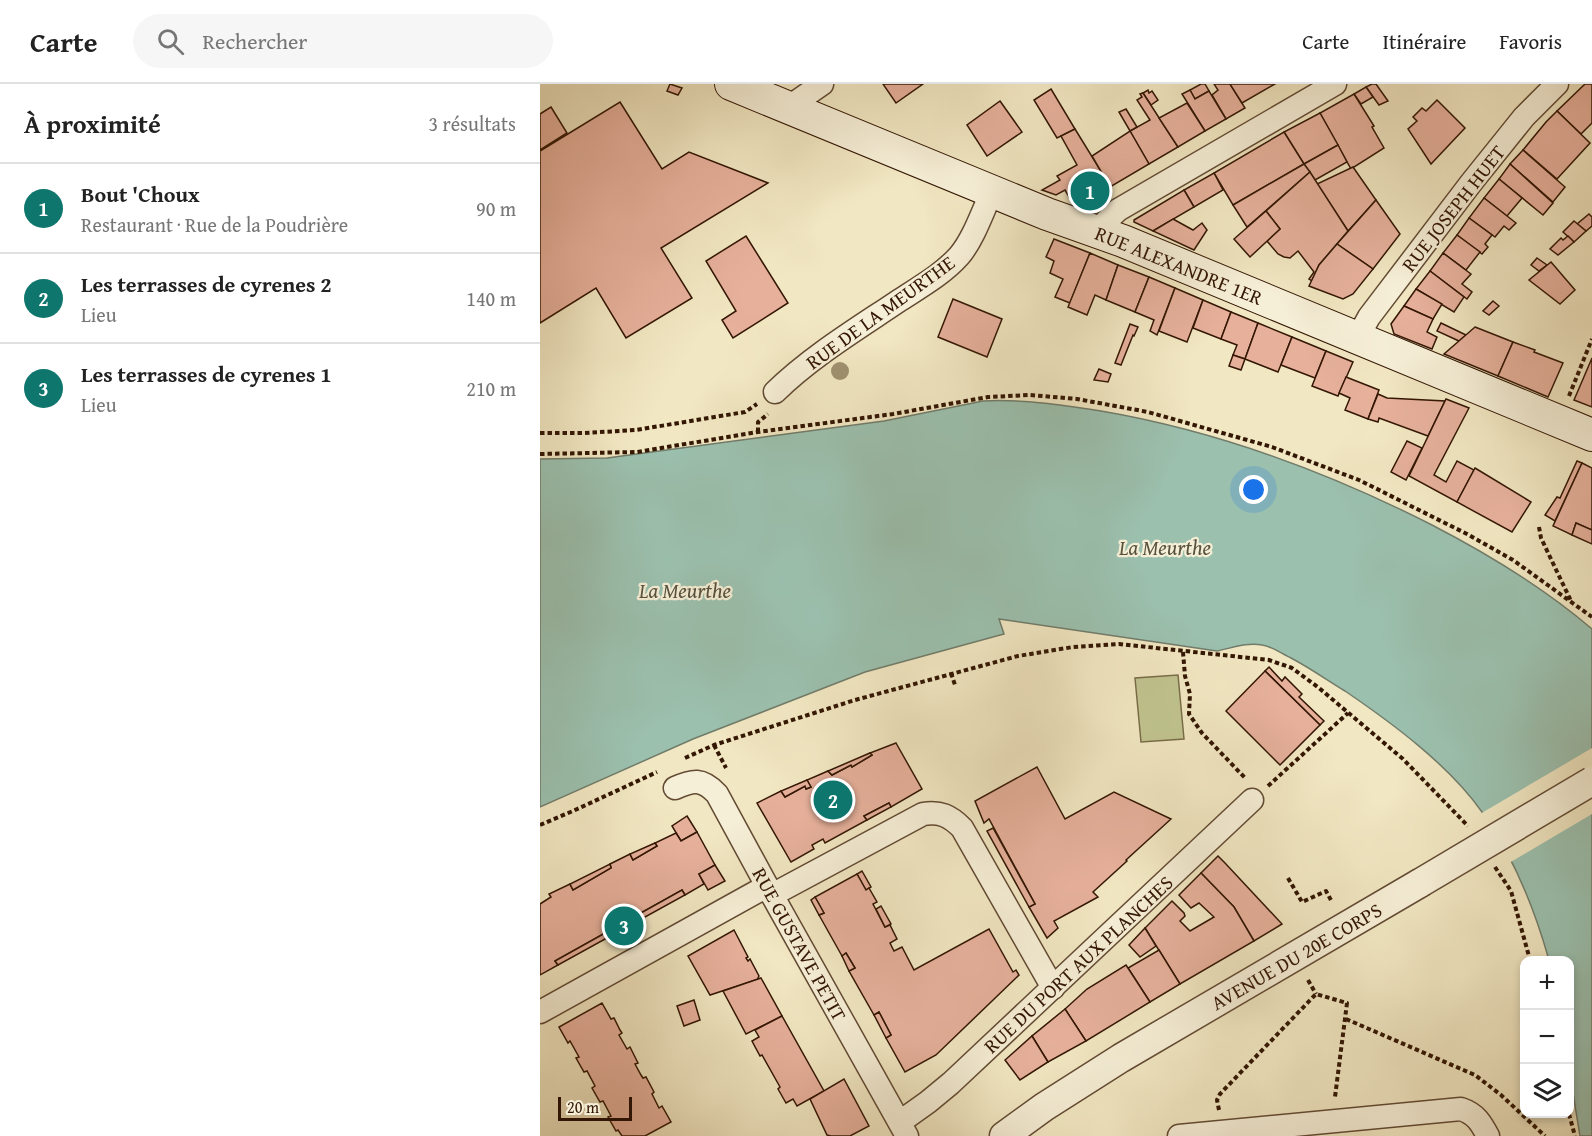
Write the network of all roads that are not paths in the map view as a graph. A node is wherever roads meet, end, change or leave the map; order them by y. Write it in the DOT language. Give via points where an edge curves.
graph roads {
  1 [pos="731,84"];
  2 [pos="822,84"];
  3 [pos="1335,84"];
  4 [pos="1557,84"];
  5 [pos="789,107"];
  6 [pos="992,191"];
  7 [pos="1096,231"];
  8 [pos="1358,337"];
  9 [pos="775,392"];
  10 [pos="1592,435"];
  11 [pos="1592,781"];
  12 [pos="675,788"];
  13 [pos="1256,797"];
  14 [pos="769,891"];
  15 [pos="1053,988"];
  16 [pos="540,1012"];
  17 [pos="903,1129"];
  18 [pos="1004,1136"];
  19 [pos="1179,1136"];
  20 [pos="1488,1136"];
  1 -- 5 [label="main road, RUE ALEXANDRE 1ER"];
  2 -- 5 [label="street"];
  3 -- 7 [label="street" via="1118,210"];
  4 -- 8 [label="street, RUE JOSEPH HUET" via="1524,117 1471,183"];
  5 -- 6 [label="main road, RUE ALEXANDRE 1ER"];
  6 -- 7 [label="main road, RUE ALEXANDRE 1ER"];
  6 -- 9 [label="street, RUE DE LA MEURTHE" via="959,256 828,348"];
  7 -- 8 [label="main road, RUE ALEXANDRE 1ER"];
  8 -- 10 [label="main road, RUE ALEXANDRE 1ER"];
  11 -- 18 [label="street, AVENUE DU 20E CORPS, bridge" via="1121,1058"];
  12 -- 14 [label="street, RUE GUSTAVE PETIT" via="700,782 710,786"];
  13 -- 15 [label="street, RUE DU PORT AUX PLANCHES"];
  14 -- 15 [label="street" via="923,814 945,815 962,828"];
  14 -- 16 [label="street"];
  14 -- 17 [label="street, RUE GUSTAVE PETIT"];
  15 -- 17 [label="street, RUE DU PORT AUX PLANCHES"];
  19 -- 20 [label="street" via="1461,1109 1478,1119"];
}
